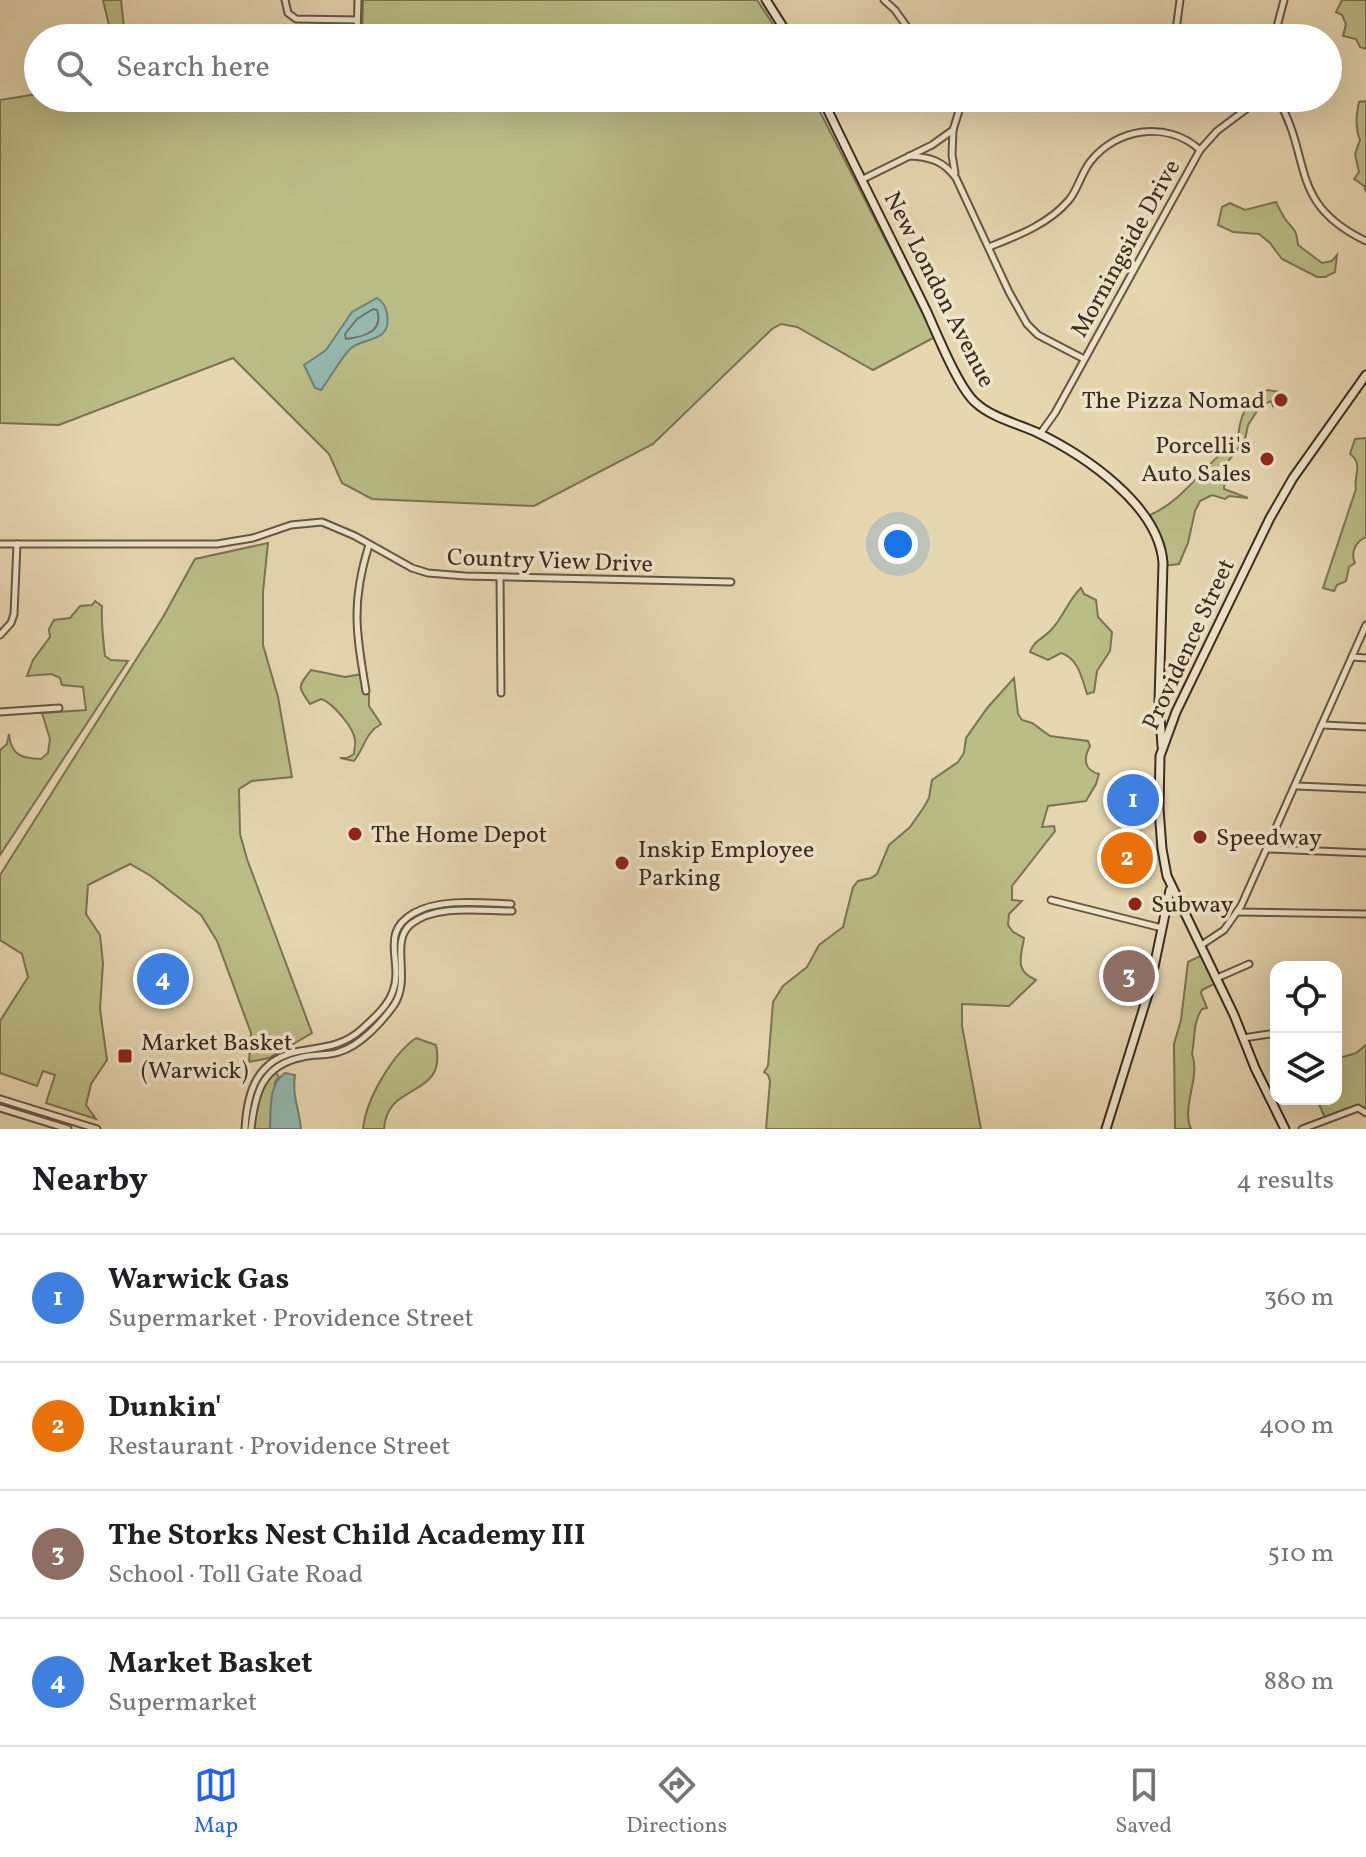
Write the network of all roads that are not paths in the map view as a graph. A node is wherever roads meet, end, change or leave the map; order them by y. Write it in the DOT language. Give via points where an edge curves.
graph roads {
  1 [pos="285,0"];
  2 [pos="358,0"];
  3 [pos="766,0"];
  4 [pos="884,0"];
  5 [pos="1180,0"];
  6 [pos="1284,0"];
  7 [pos="357,20"];
  8 [pos="357,24"];
  9 [pos="781,24"];
  10 [pos="905,24"];
  11 [pos="1177,24"];
  12 [pos="1278,24"];
  13 [pos="829,112"];
  14 [pos="959,112"];
  15 [pos="1242,112"];
  16 [pos="1283,112"];
  17 [pos="953,130"];
  18 [pos="1200,150"];
  19 [pos="909,156"];
  20 [pos="956,178"];
  21 [pos="861,180"];
  22 [pos="1366,241"];
  23 [pos="989,247"];
  24 [pos="1084,359"];
  25 [pos="1366,375"];
  26 [pos="1040,434"];
  27 [pos="0,544"];
  28 [pos="17,544"];
  29 [pos="369,545"];
  30 [pos="500,577"];
  31 [pos="731,582"];
  32 [pos="1366,625"];
  33 [pos="0,635"];
  34 [pos="1352,657"];
  35 [pos="1366,658"];
  36 [pos="366,691"];
  37 [pos="501,693"];
  38 [pos="59,708"];
  39 [pos="0,712"];
  40 [pos="1323,725"];
  41 [pos="1366,727"];
  42 [pos="1162,748"];
  43 [pos="1297,786"];
  44 [pos="1366,789"];
  45 [pos="1268,849"];
  46 [pos="1366,853"];
  47 [pos="1171,888"];
  48 [pos="1051,900"];
  49 [pos="1237,912"];
  50 [pos="1366,914"];
  51 [pos="1163,928"];
  52 [pos="1199,946"];
  53 [pos="1249,964"];
  54 [pos="1215,979"];
  55 [pos="1270,1034"];
  56 [pos="1243,1038"];
  57 [pos="0,1099"];
  58 [pos="0,1108"];
  59 [pos="1366,1113"];
  60 [pos="68,1129"];
  61 [pos="97,1129"];
  62 [pos="245,1129"];
  63 [pos="251,1129"];
  64 [pos="1106,1129"];
  65 [pos="1285,1129"];
  66 [pos="1302,1129"];
  1 -- 7 [label="street" via="296,19"];
  2 -- 7 [label="street"];
  3 -- 9 [label="main road"];
  4 -- 10 [label="street"];
  5 -- 11 [label="street"];
  6 -- 12 [label="street"];
  7 -- 8 [label="street"];
  13 -- 21 [label="main road, New London Avenue"];
  14 -- 17 [label="street"];
  15 -- 18 [label="street, Morningside Drive"];
  16 -- 22 [label="street" via="1316,202 1336,223"];
  17 -- 19 [label="street"];
  17 -- 20 [label="street"];
  18 -- 23 [label="street" via="1166,132 1128,134 1090,162 1063,205 1029,231"];
  18 -- 24 [label="street, Morningside Drive"];
  19 -- 20 [label="street" via="940,161"];
  19 -- 21 [label="street"];
  20 -- 23 [label="street"];
  21 -- 26 [label="main road, New London Avenue" via="972,399"];
  23 -- 24 [label="street" via="1032,330"];
  24 -- 26 [label="street, Morningside Drive"];
  25 -- 42 [label="main road, Providence Street" via="1270,518"];
  26 -- 42 [label="main road, New London Avenue" via="1114,482 1143,513 1159,541"];
  27 -- 28 [label="street, Country View Drive"];
  28 -- 29 [label="street, Country View Drive" via="217,544 314,522 332,525"];
  28 -- 33 [label="street" via="14,614"];
  29 -- 30 [label="street, Country View Drive" via="428,573"];
  29 -- 36 [label="street" via="355,619"];
  30 -- 31 [label="street, Country View Drive"];
  30 -- 37 [label="street"];
  32 -- 34 [label="street"];
  34 -- 35 [label="street"];
  34 -- 40 [label="street"];
  38 -- 39 [label="street"];
  40 -- 41 [label="street"];
  40 -- 43 [label="street"];
  42 -- 47 [label="main road, Providence Street" via="1162,849"];
  43 -- 44 [label="street"];
  43 -- 45 [label="street"];
  45 -- 46 [label="street"];
  45 -- 49 [label="street"];
  47 -- 51 [label="main road"];
  47 -- 52 [label="main road, Providence Street"];
  48 -- 51 [label="street"];
  49 -- 50 [label="street"];
  49 -- 52 [label="street" via="1224,930"];
  51 -- 64 [label="main road"];
  52 -- 54 [label="main road, Providence Street"];
  53 -- 54 [label="street"];
  54 -- 56 [label="main road, Providence Street"];
  55 -- 56 [label="street"];
  56 -- 65 [label="main road, Providence Street"];
  57 -- 61 [label="street"];
  58 -- 60 [label="street"];
  59 -- 66 [label="street" via="1358,1108"];
  62 -- 63 [label="street" via="249,1092 265,1070 290,1054 351,1039 385,1005 396,978 394,938 404,920 436,906 512,908 437,913 410,924 401,940 403,976 393,1006 344,1051 292,1059 271,1073 257,1090"];
}
